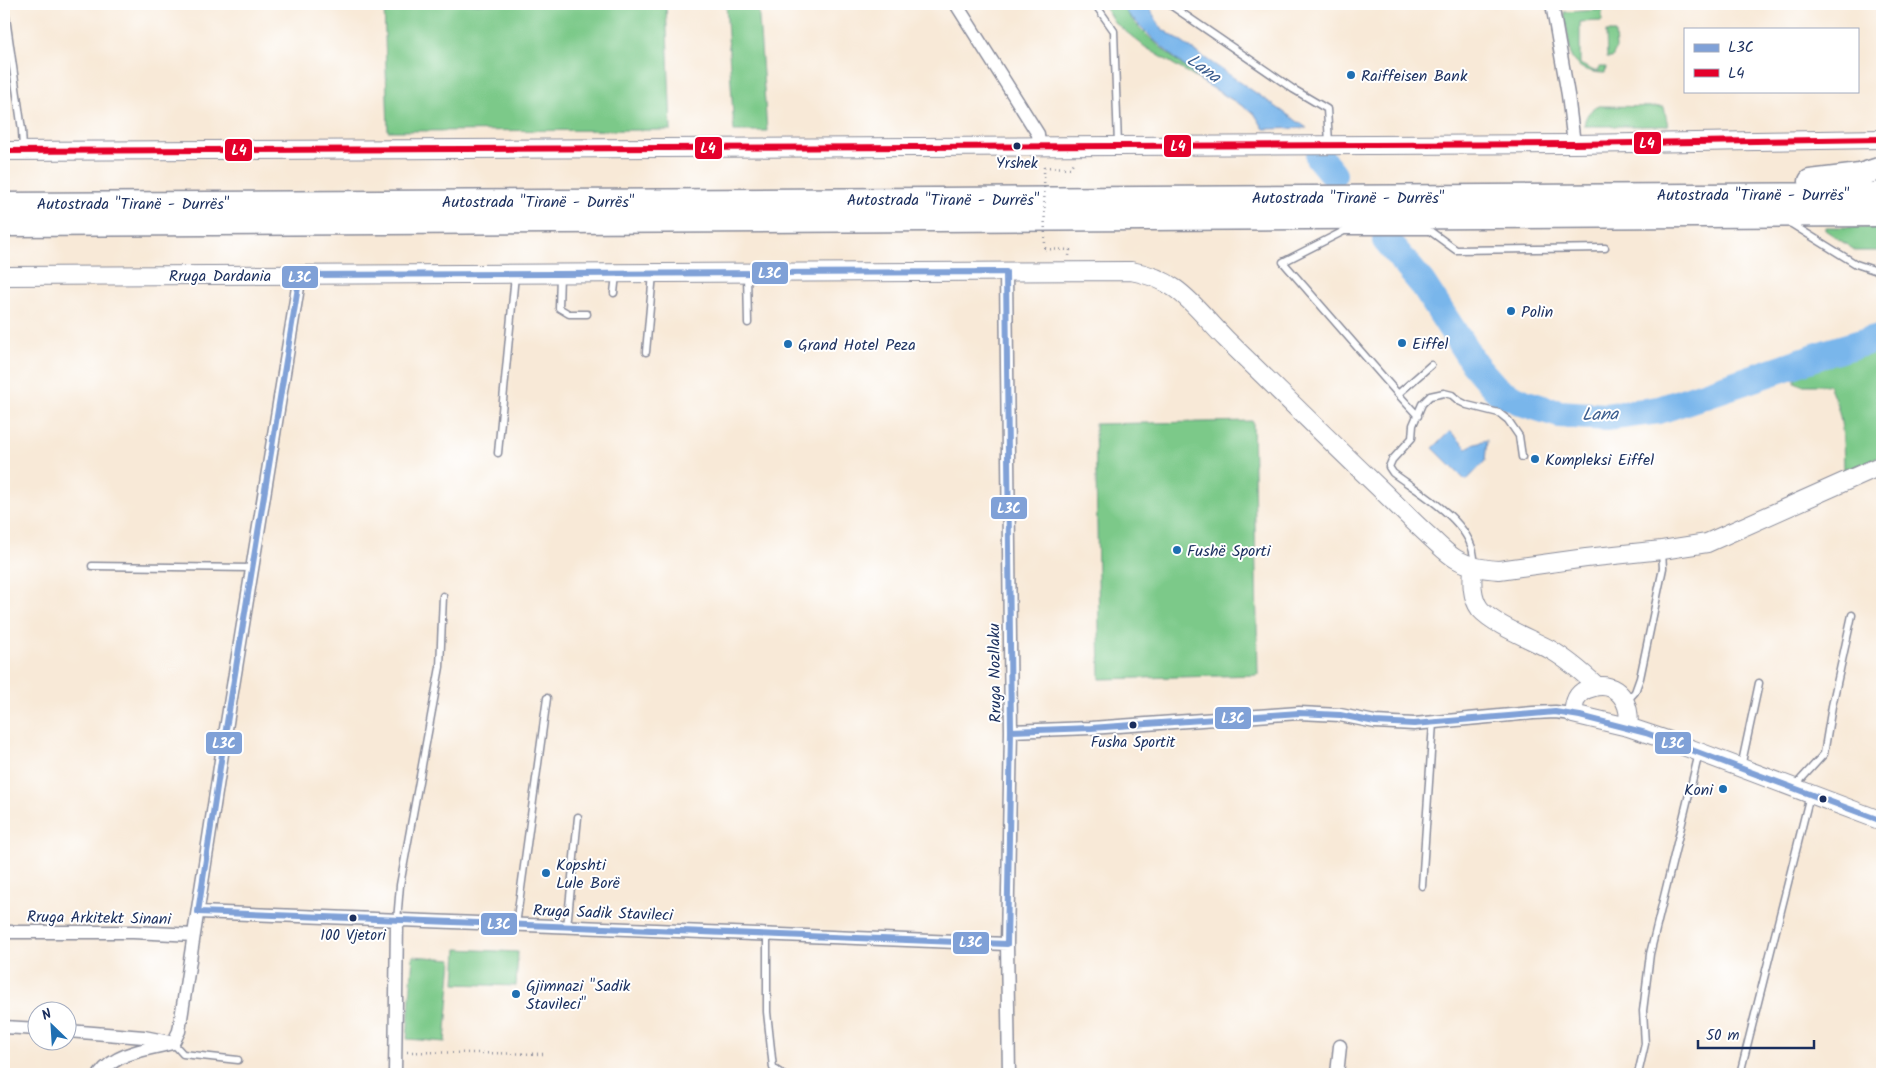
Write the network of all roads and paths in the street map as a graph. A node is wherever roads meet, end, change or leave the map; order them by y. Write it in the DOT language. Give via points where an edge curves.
graph roads {
  1 [pos="4,4"];
  2 [pos="956,4"];
  3 [pos="1095,4"];
  4 [pos="1169,4"];
  5 [pos="1552,4"];
  6 [pos="1882,139"];
  7 [pos="1329,144"];
  8 [pos="1574,144"];
  9 [pos="1039,146"];
  10 [pos="1118,146"];
  11 [pos="22,150"];
  12 [pos="4,151"];
  13 [pos="1070,168"];
  14 [pos="1882,168"];
  15 [pos="1882,194"];
  16 [pos="1676,195"];
  17 [pos="4,204"];
  18 [pos="1882,215"];
  19 [pos="1778,216"];
  20 [pos="4,225"];
  21 [pos="1605,248"];
  22 [pos="1070,250"];
  23 [pos="1874,270"];
  24 [pos="1006,272"];
  25 [pos="748,273"];
  26 [pos="515,274"];
  27 [pos="560,274"];
  28 [pos="616,274"];
  29 [pos="652,274"];
  30 [pos="300,275"];
  31 [pos="4,276"];
  32 [pos="614,293"];
  33 [pos="587,314"];
  34 [pos="748,322"];
  35 [pos="646,352"];
  36 [pos="1431,365"];
  37 [pos="1398,394"];
  38 [pos="1418,416"];
  39 [pos="498,453"];
  40 [pos="1522,457"];
  41 [pos="1882,465"];
  42 [pos="1662,550"];
  43 [pos="92,566"];
  44 [pos="252,568"];
  45 [pos="1473,568"];
  46 [pos="443,596"];
  47 [pos="1852,615"];
  48 [pos="1558,655"];
  49 [pos="1759,683"];
  50 [pos="1597,686"];
  51 [pos="1577,696"];
  52 [pos="547,698"];
  53 [pos="1626,702"];
  54 [pos="1573,714"];
  55 [pos="1433,723"];
  56 [pos="1628,727"];
  57 [pos="1011,731"];
  58 [pos="1699,752"];
  59 [pos="1741,769"];
  60 [pos="1793,789"];
  61 [pos="1810,795"];
  62 [pos="578,817"];
  63 [pos="1882,821"];
  64 [pos="1422,886"];
  65 [pos="539,903"];
  66 [pos="198,912"];
  67 [pos="538,912"];
  68 [pos="397,921"];
  69 [pos="516,926"];
  70 [pos="567,927"];
  71 [pos="4,932"];
  72 [pos="194,935"];
  73 [pos="767,935"];
  74 [pos="1007,944"];
  75 [pos="4,1027"];
  76 [pos="28,1028"];
  77 [pos="78,1031"];
  78 [pos="174,1043"];
  79 [pos="1340,1046"];
  80 [pos="405,1052"];
  81 [pos="546,1054"];
  82 [pos="238,1060"];
  83 [pos="100,1074"];
  84 [pos="395,1074"];
  85 [pos="782,1074"];
  86 [pos="1009,1074"];
  87 [pos="1337,1074"];
  88 [pos="1638,1074"];
  89 [pos="1740,1074"];
  1 -- 11 [label="lane"];
  2 -- 9 [label="street" via="1038,134"];
  3 -- 10 [label="lane" via="1114,31"];
  4 -- 7 [label="lane" via="1327,109"];
  5 -- 8 [label="street"];
  6 -- 8 [label="main road"];
  7 -- 8 [label="main road"];
  7 -- 10 [label="main road"];
  9 -- 10 [label="main road"];
  9 -- 11 [label="main road"];
  11 -- 12 [label="main road"];
  13 -- 22 [label="path, bridge" via="1044,167 1045,249"];
  14 -- 16 [label="highway" via="1828,180 1736,183"];
  15 -- 16 [label="highway, Autostrada \"Tiranë - Durrës\""];
  16 -- 17 [label="highway, Autostrada \"Tiranë - Durrës\""];
  18 -- 19 [label="highway, Autostrada \"Tiranë - Durrës\""];
  19 -- 20 [label="highway, Autostrada \"Tiranë - Durrës\""];
  19 -- 23 [label="lane" via="1856,264"];
  21 -- 37 [label="lane" via="1456,250 1430,231 1344,231 1283,262"];
  24 -- 25 [label="main road, Rruga Dardania"];
  24 -- 45 [label="main road, Rruga Dardania" via="1131,271 1171,285 1409,518 1449,554"];
  24 -- 57 [label="street, Rruga Nozllaku"];
  25 -- 29 [label="main road, Rruga Dardania"];
  25 -- 34 [label="lane"];
  26 -- 27 [label="main road, Rruga Dardania"];
  26 -- 30 [label="main road, Rruga Dardania"];
  26 -- 39 [label="lane"];
  27 -- 28 [label="main road, Rruga Dardania"];
  27 -- 33 [label="lane" via="559,308 569,314"];
  28 -- 29 [label="main road, Rruga Dardania"];
  28 -- 32 [label="lane"];
  29 -- 35 [label="lane"];
  30 -- 31 [label="main road, Rruga Dardania"];
  30 -- 44 [label="street"];
  36 -- 37 [label="lane"];
  37 -- 38 [label="lane"];
  38 -- 40 [label="lane" via="1422,404 1430,396 1444,393 1466,405 1495,411 1516,430"];
  38 -- 45 [label="lane" via="1412,438 1389,467 1456,520 1468,540 1474,558"];
  41 -- 42 [label="main road" via="1707,543"];
  42 -- 45 [label="main road" via="1499,570"];
  42 -- 53 [label="lane" via="1663,568 1647,646 1635,692"];
  43 -- 44 [label="lane"];
  44 -- 66 [label="street"];
  45 -- 48 [label="main road" via="1474,597 1481,609"];
  46 -- 68 [label="lane" via="440,668 402,876"];
  47 -- 60 [label="lane" via="1824,754"];
  48 -- 50 [label="main road"];
  48 -- 51 [label="main road" via="1571,676"];
  49 -- 59 [label="lane"];
  50 -- 51 [label="main road"];
  50 -- 53 [label="main road" via="1613,690"];
  51 -- 54 [label="main road"];
  52 -- 69 [label="lane"];
  53 -- 56 [label="main road" via="1630,717"];
  54 -- 55 [label="street" via="1526,713"];
  54 -- 56 [label="main road"];
  55 -- 57 [label="street" via="1374,722 1340,715 1299,713"];
  55 -- 64 [label="lane"];
  56 -- 58 [label="main road"];
  57 -- 74 [label="street, Rruga Nozllaku"];
  58 -- 59 [label="main road"];
  58 -- 88 [label="lane" via="1650,954 1643,1011 1645,1044"];
  59 -- 60 [label="main road"];
  60 -- 61 [label="main road"];
  61 -- 63 [label="main road"];
  61 -- 89 [label="lane"];
  62 -- 70 [label="lane"];
  65 -- 67 [label="path"];
  66 -- 68 [label="street, Rruga Sadik Stavileci"];
  66 -- 72 [label="street"];
  68 -- 69 [label="street, Rruga Sadik Stavileci"];
  68 -- 84 [label="street"];
  69 -- 70 [label="street, Rruga Sadik Stavileci"];
  70 -- 73 [label="street, Rruga Sadik Stavileci"];
  71 -- 72 [label="street, Rruga Arkitekt Sinani"];
  72 -- 78 [label="street" via="180,1031"];
  73 -- 74 [label="street, Rruga Sadik Stavileci"];
  73 -- 85 [label="lane" via="768,1032 773,1068"];
  74 -- 86 [label="street, Rruga Nozllaku"];
  75 -- 76 [label="street"];
  77 -- 78 [label="street"];
  78 -- 82 [label="lane" via="183,1054"];
  78 -- 83 [label="street" via="120,1058"];
  79 -- 87 [label="street"];
  80 -- 81 [label="path"];
}
